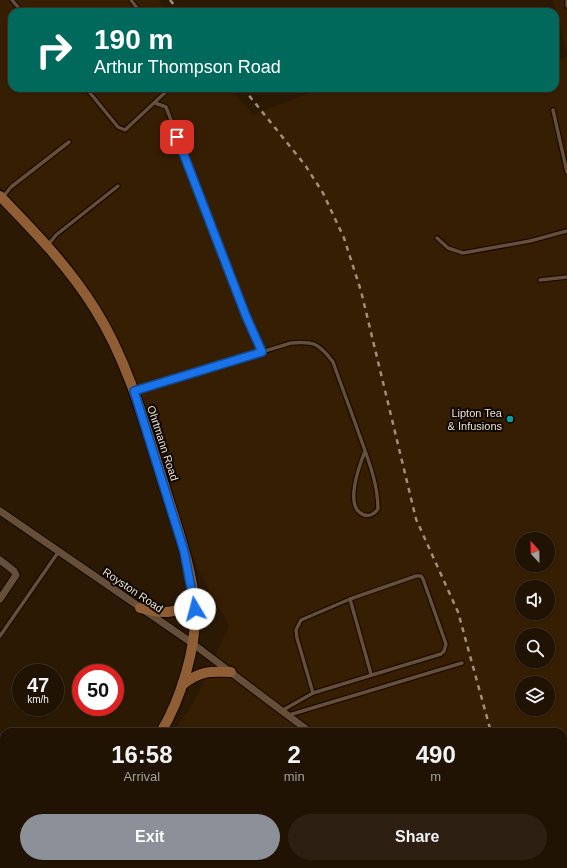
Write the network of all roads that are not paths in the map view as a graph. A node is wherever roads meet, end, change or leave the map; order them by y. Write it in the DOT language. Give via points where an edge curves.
graph roads {
  1 [pos="12,0"];
  2 [pos="567,1"];
  3 [pos="567,6"];
  4 [pos="19,8"];
  5 [pos="89,92"];
  6 [pos="166,92"];
  7 [pos="156,103"];
  8 [pos="553,110"];
  9 [pos="69,142"];
  10 [pos="567,172"];
  11 [pos="118,186"];
  12 [pos="1,197"];
  13 [pos="567,232"];
  14 [pos="437,238"];
  15 [pos="48,246"];
  16 [pos="567,277"];
  17 [pos="540,280"];
  18 [pos="262,352"];
  19 [pos="134,391"];
  20 [pos="365,451"];
  21 [pos="0,511"];
  22 [pos="59,551"];
  23 [pos="0,560"];
  24 [pos="192,591"];
  25 [pos="0,599"];
  26 [pos="350,599"];
  27 [pos="140,608"];
  28 [pos="0,636"];
  29 [pos="192,643"];
  30 [pos="462,663"];
  31 [pos="231,672"];
  32 [pos="371,674"];
  33 [pos="182,684"];
  34 [pos="313,693"];
  35 [pos="282,711"];
  36 [pos="288,715"];
  37 [pos="163,728"];
  38 [pos="305,728"];
  1 -- 4 [label="lane"];
  2 -- 3 [label="lane"];
  5 -- 7 [label="lane" via="122,130 128,129"];
  6 -- 7 [label="lane"];
  7 -- 18 [label="lane" via="166,107"];
  8 -- 10 [label="lane"];
  9 -- 12 [label="lane"];
  11 -- 15 [label="lane" via="56,235"];
  12 -- 15 [label="main road, Ohrtmann Road"];
  13 -- 14 [label="lane" via="463,253 448,248"];
  15 -- 19 [label="main road, Ohrtmann Road" via="96,309"];
  16 -- 17 [label="lane"];
  18 -- 19 [label="lane"];
  18 -- 20 [label="lane" via="291,343 309,341 325,350 333,362"];
  19 -- 24 [label="main road, Ohrtmann Road" via="184,551"];
  20 -- 20 [label="lane" via="353,493 357,509 363,515 368,515 378,509 378,492"];
  21 -- 22 [label="street, Royston Road"];
  22 -- 27 [label="street, Royston Road"];
  22 -- 28 [label="lane"];
  23 -- 25 [label="street" via="16,575"];
  24 -- 27 [label="main road" via="185,605 175,610 164,613"];
  24 -- 29 [label="main road, Ohrtmann Road" via="195,609"];
  26 -- 32 [label="lane"];
  26 -- 32 [label="lane" via="421,576 446,644 441,654"];
  26 -- 34 [label="lane" via="304,617 298,623 297,638"];
  27 -- 29 [label="street, Royston Road"];
  29 -- 31 [label="street, Royston Road"];
  29 -- 33 [label="main road, Ohrtmann Road"];
  30 -- 36 [label="lane"];
  31 -- 33 [label="main road" via="203,672"];
  31 -- 35 [label="street, Royston Road"];
  32 -- 34 [label="lane"];
  33 -- 37 [label="main road, Ohrtmann Road"];
  34 -- 35 [label="lane"];
  35 -- 36 [label="street, Royston Road"];
  36 -- 38 [label="street, Royston Road"];
}
